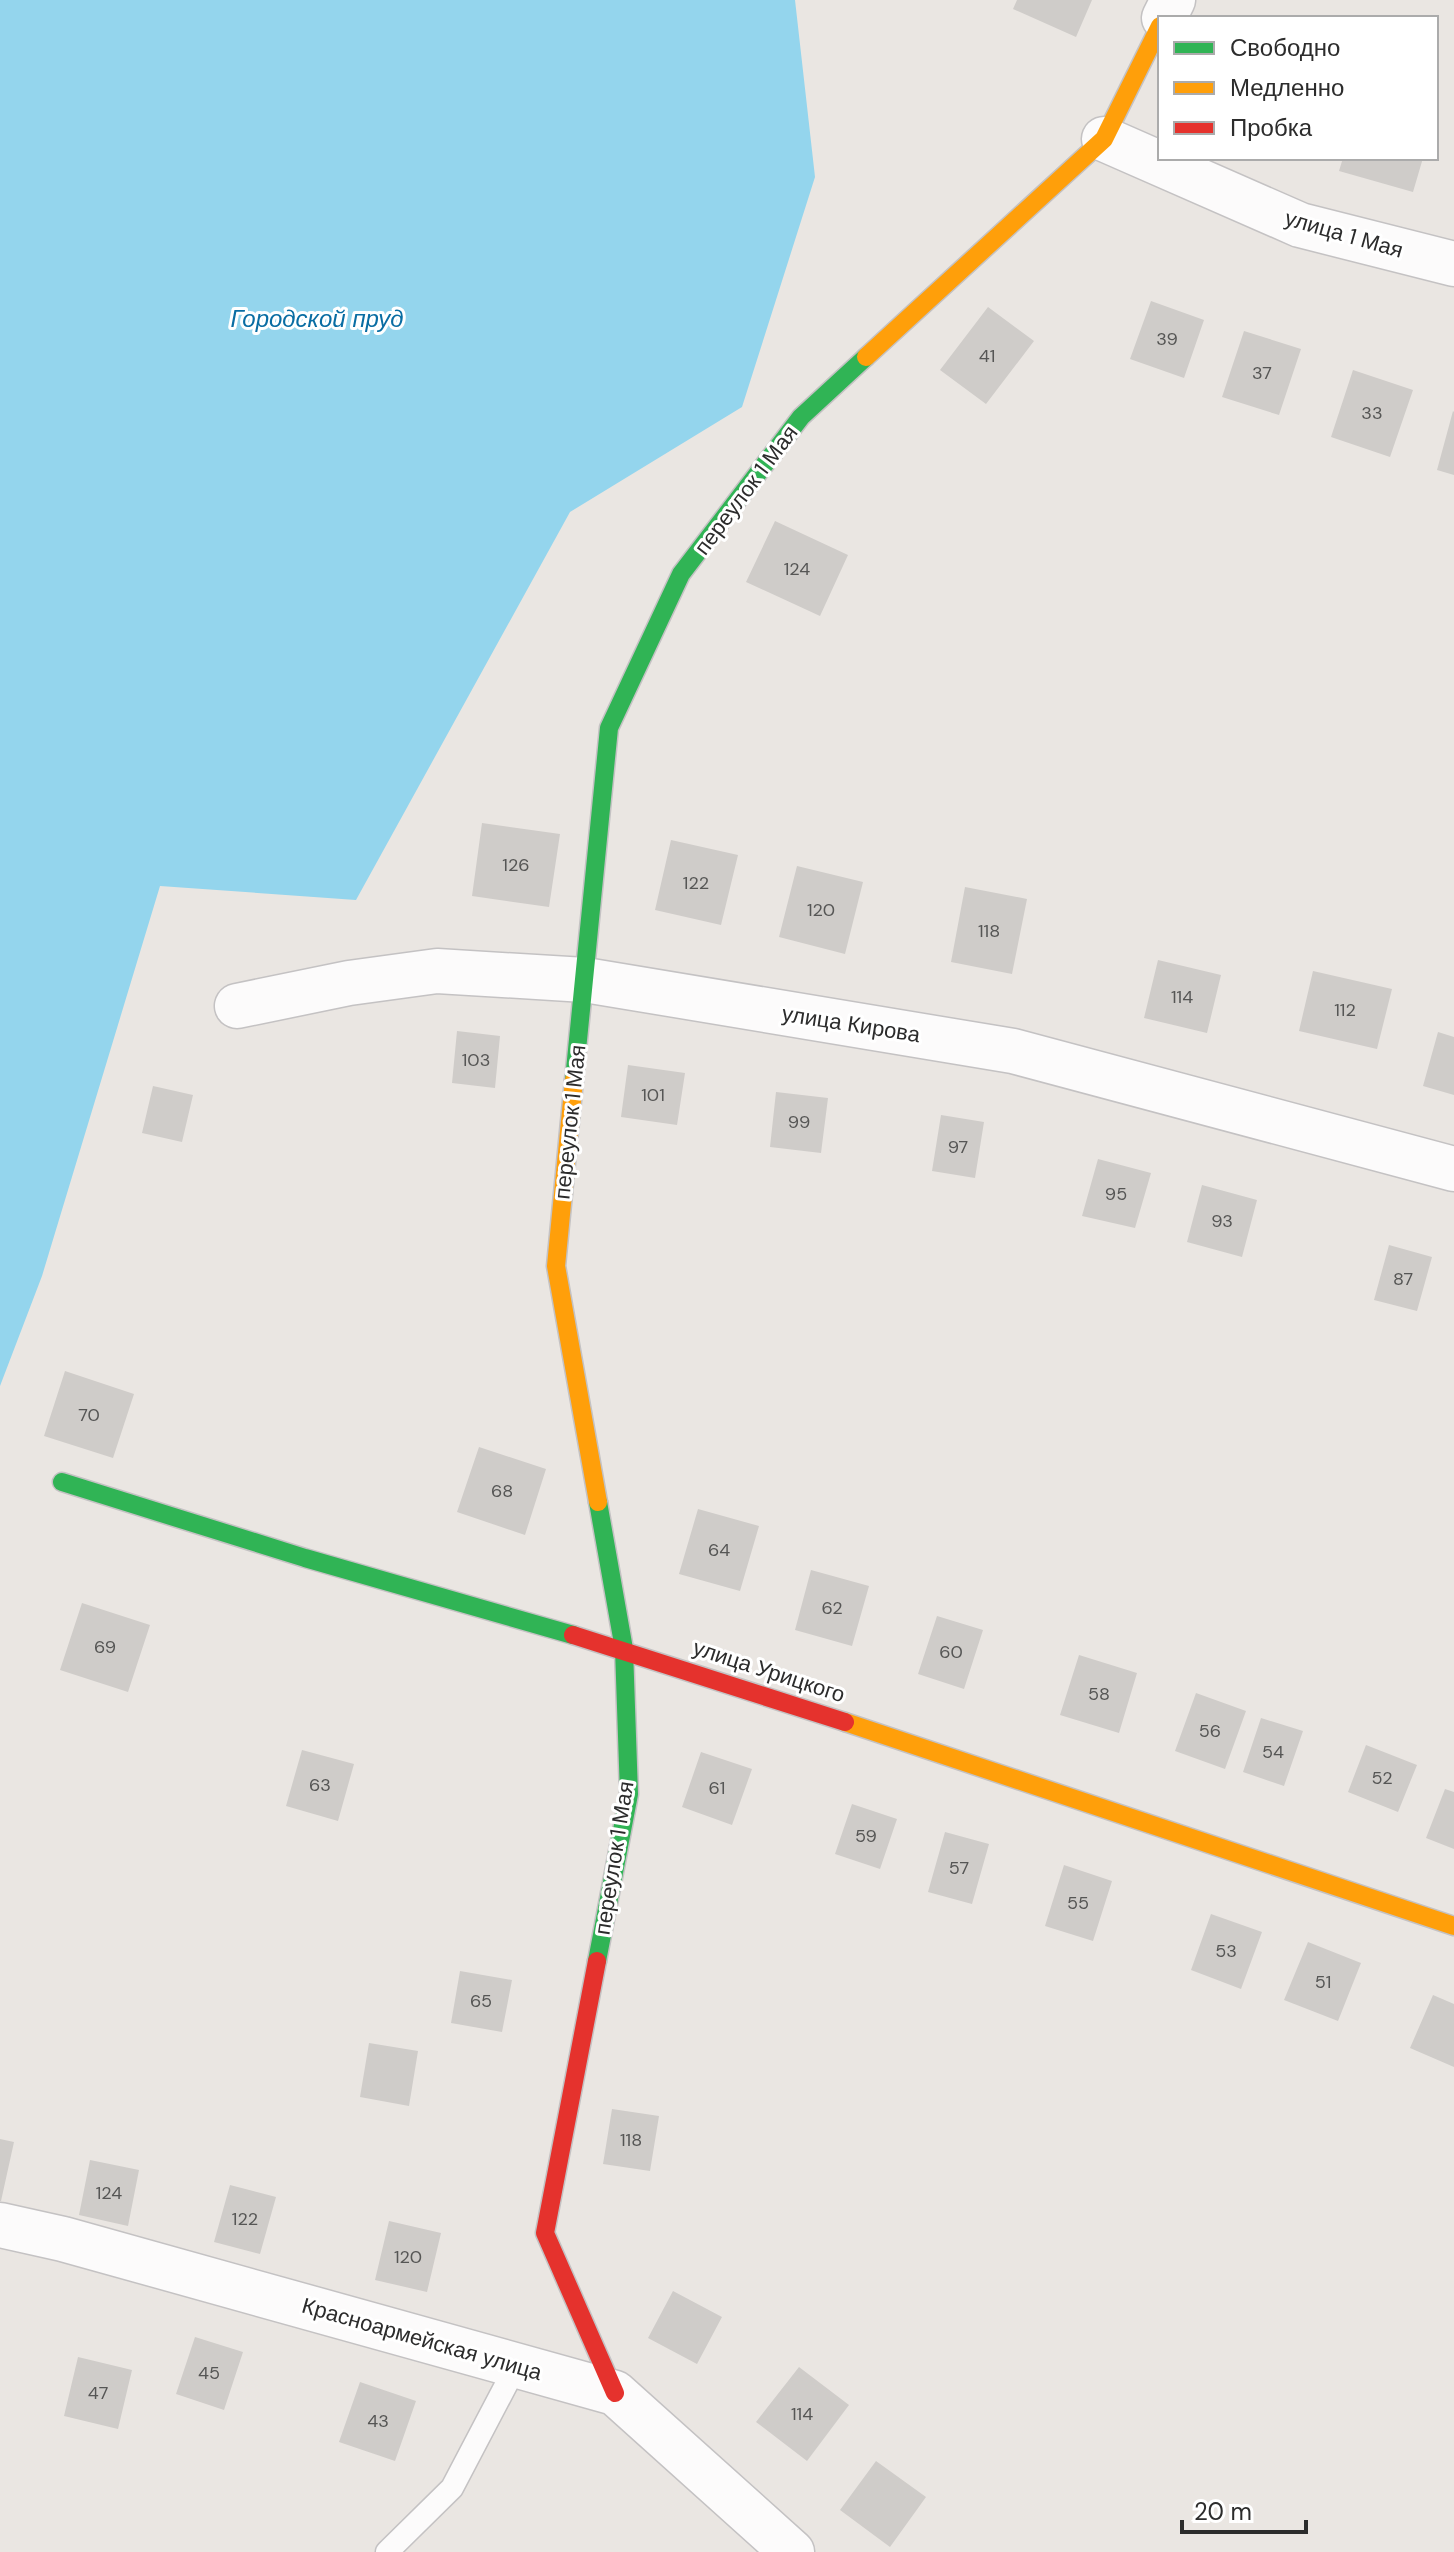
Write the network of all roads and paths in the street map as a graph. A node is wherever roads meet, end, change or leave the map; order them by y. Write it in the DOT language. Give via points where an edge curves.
graph roads {
  1 [pos="1158,30"];
  2 [pos="1104,139"];
  3 [pos="1454,264"];
  4 [pos="585,980"];
  5 [pos="237,1006"];
  6 [pos="1454,1169"];
  7 [pos="62,1482"];
  8 [pos="624,1649"];
  9 [pos="1454,1926"];
  10 [pos="0,2225"];
  11 [pos="516,2366"];
  12 [pos="615,2393"];
  13 [pos="387,2552"];
  14 [pos="792,2552"];
  1 -- 2 [label="street, переулок 1 Мая"];
  2 -- 3 [label="street, улица 1 Мая" via="1300,225"];
  2 -- 4 [label="street, переулок 1 Мая" via="801,417 681,574 609,728"];
  4 -- 5 [label="street, улица Кирова" via="437,971"];
  4 -- 6 [label="street, улица Кирова" via="1013,1051"];
  4 -- 8 [label="street, переулок 1 Мая" via="556,1266"];
  7 -- 8 [label="street, улица Урицкого"];
  8 -- 9 [label="street, улица Урицкого"];
  8 -- 12 [label="street, переулок 1 Мая" via="629,1794 545,2233"];
  10 -- 11 [label="street, Красноармейская улица"];
  11 -- 12 [label="street, Красноармейская улица"];
  11 -- 13 [label="lane" via="452,2488"];
  12 -- 14 [label="street, Красноармейская улица"];
}
